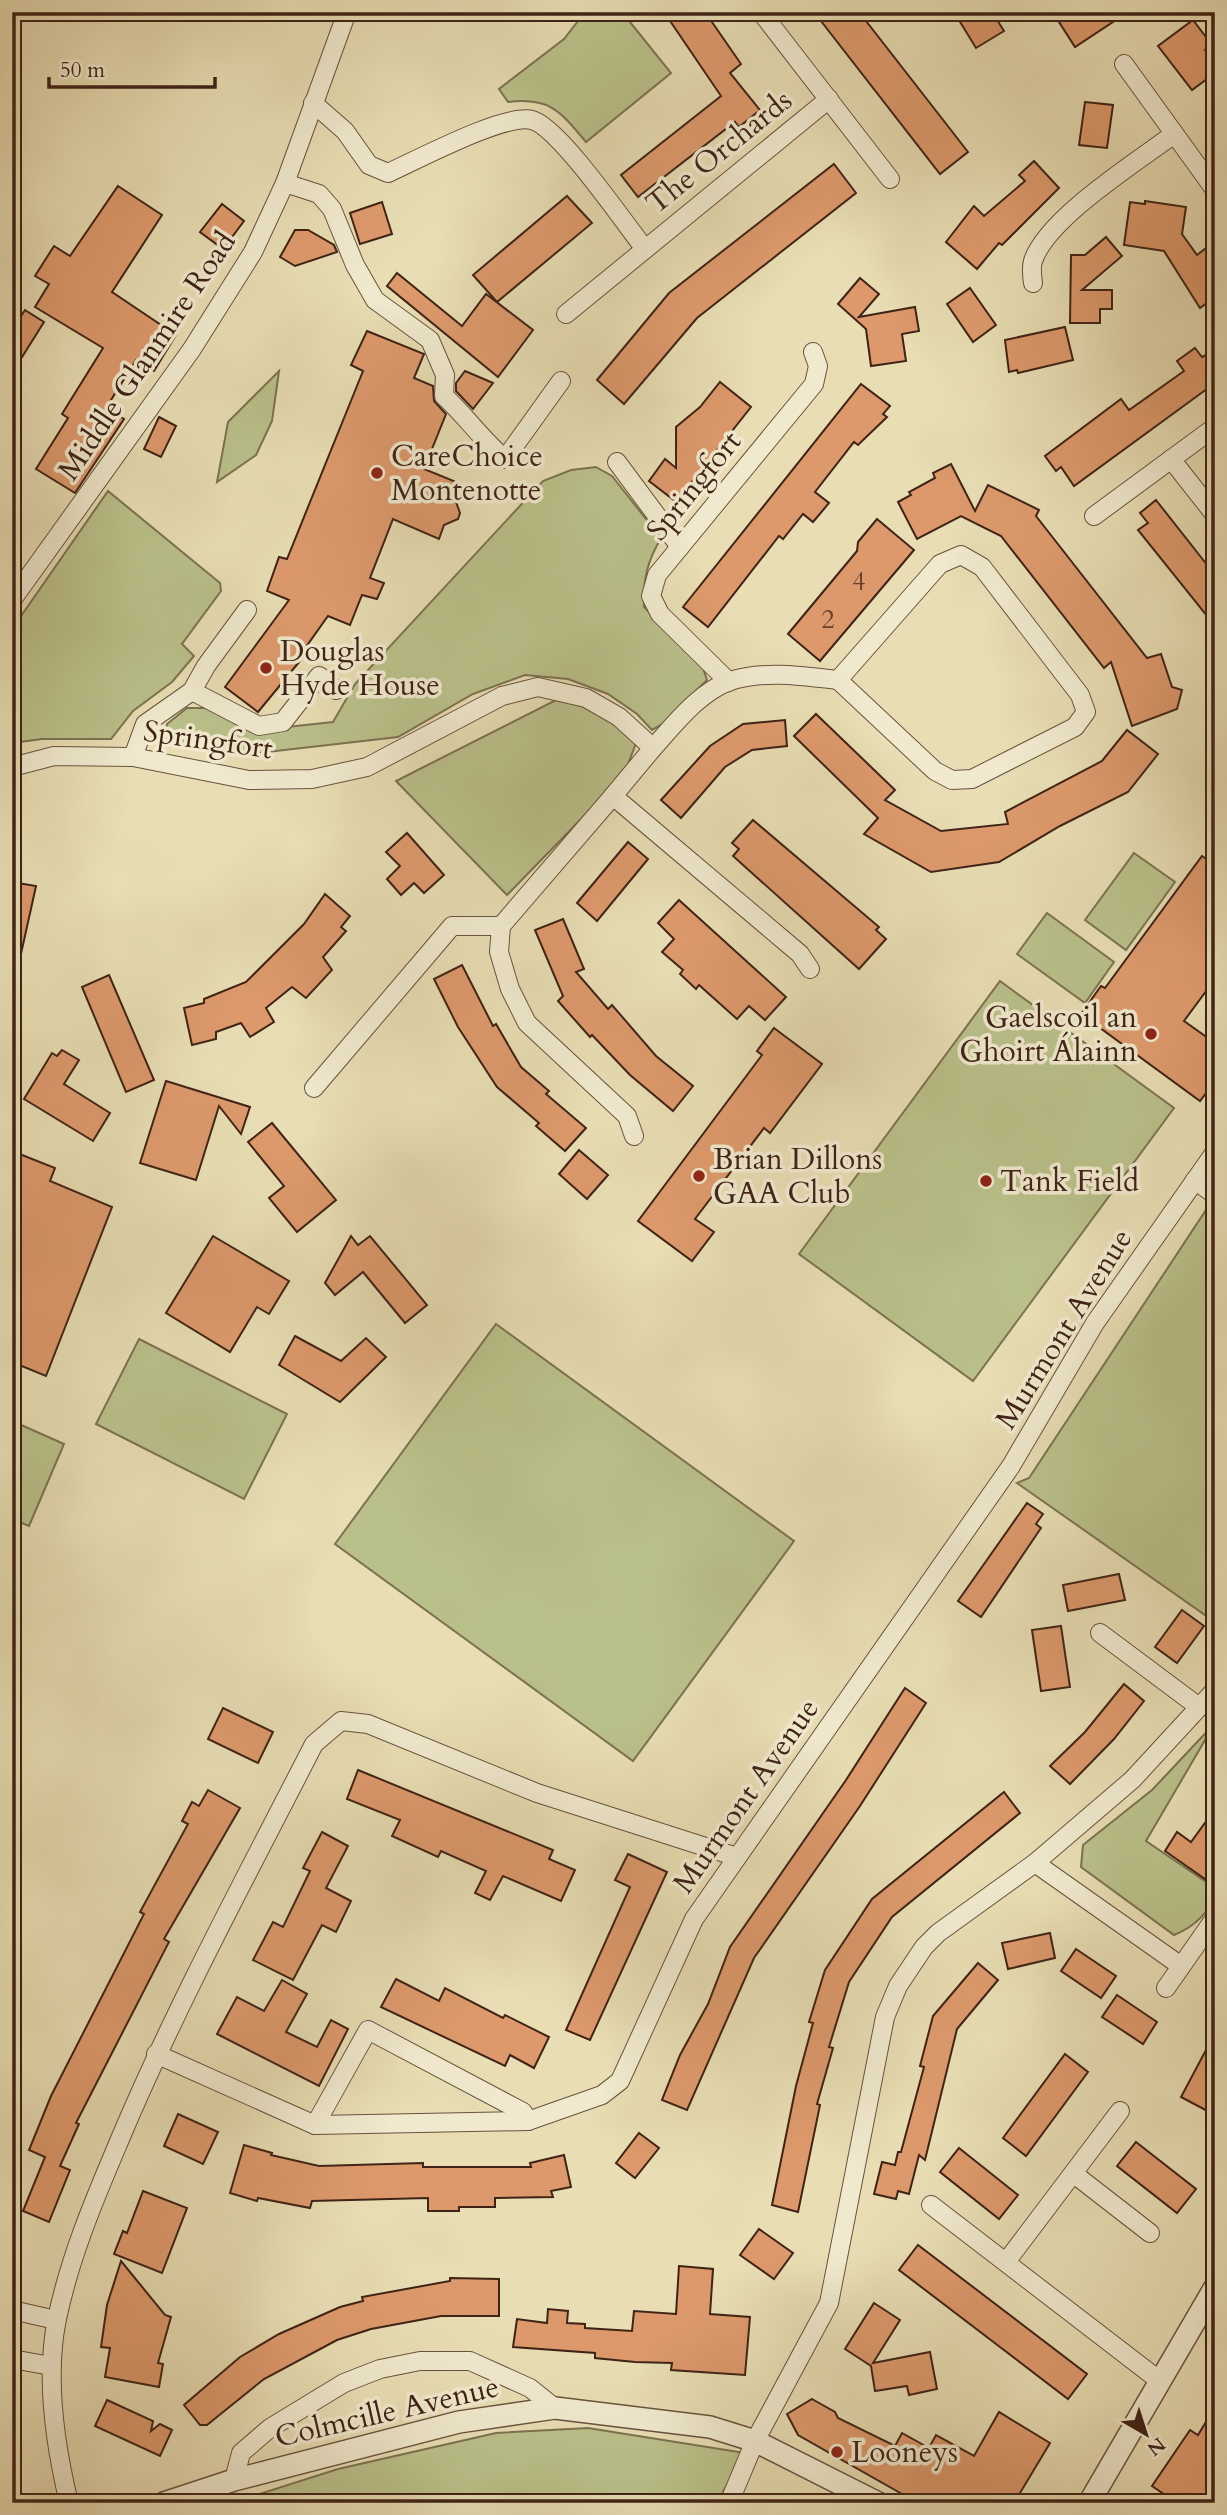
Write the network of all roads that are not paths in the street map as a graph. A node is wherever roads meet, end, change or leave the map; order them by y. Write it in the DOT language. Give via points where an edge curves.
graph roads {
  1 [pos="347,12"];
  2 [pos="761,12"];
  3 [pos="1124,64"];
  4 [pos="829,99"];
  5 [pos="313,103"];
  6 [pos="1174,134"];
  7 [pos="890,179"];
  8 [pos="285,184"];
  9 [pos="1215,190"];
  10 [pos="645,249"];
  11 [pos="1032,283"];
  12 [pos="566,314"];
  13 [pos="813,352"];
  14 [pos="561,381"];
  15 [pos="1215,427"];
  16 [pos="1171,459"];
  17 [pos="618,463"];
  18 [pos="1215,515"];
  19 [pos="1094,516"];
  20 [pos="680,547"];
  21 [pos="12,600"];
  22 [pos="247,610"];
  23 [pos="838,680"];
  24 [pos="729,682"];
  25 [pos="336,690"];
  26 [pos="192,691"];
  27 [pos="653,748"];
  28 [pos="133,757"];
  29 [pos="12,767"];
  30 [pos="613,796"];
  31 [pos="501,926"];
  32 [pos="810,970"];
  33 [pos="314,1088"];
  34 [pos="634,1136"];
  35 [pos="1215,1152"];
  36 [pos="1195,1180"];
  37 [pos="1215,1195"];
  38 [pos="1100,1633"];
  39 [pos="1215,1690"];
  40 [pos="1199,1707"];
  41 [pos="737,1857"];
  42 [pos="1035,1863"];
  43 [pos="1215,1918"];
  44 [pos="1181,1966"];
  45 [pos="1166,1988"];
  46 [pos="156,2054"];
  47 [pos="1120,2111"];
  48 [pos="528,2122"];
  49 [pos="315,2125"];
  50 [pos="1074,2174"];
  51 [pos="931,2205"];
  52 [pos="1150,2233"];
  53 [pos="1006,2262"];
  54 [pos="1215,2287"];
  55 [pos="12,2310"];
  56 [pos="56,2320"];
  57 [pos="12,2359"];
  58 [pos="51,2366"];
  59 [pos="1160,2381"];
  60 [pos="555,2408"];
  61 [pos="755,2441"];
  62 [pos="234,2480"];
  63 [pos="173,2501"];
  64 [pos="69,2503"];
  65 [pos="729,2503"];
  66 [pos="878,2503"];
  67 [pos="1089,2503"];
  1 -- 5 [label="street, Middle Glanmire Road"];
  2 -- 4 [label="street, The Orchards"];
  3 -- 6 [label="street"];
  4 -- 7 [label="street, The Orchards"];
  4 -- 10 [label="street, The Orchards"];
  5 -- 8 [label="street, Middle Glanmire Road"];
  5 -- 10 [label="street, The Orchards" via="345,131 369,165 388,173 508,120 533,120 557,137"];
  6 -- 9 [label="street"];
  6 -- 11 [label="street" via="1077,206 1043,242 1032,262"];
  8 -- 14 [label="street" via="319,194 332,209 375,300 430,340 445,375 443,396 505,459"];
  8 -- 21 [label="street, Middle Glanmire Road" via="253,252 192,349"];
  10 -- 12 [label="street, The Orchards"];
  13 -- 20 [label="street, Springfort" via="818,366 814,384"];
  15 -- 16 [label="street"];
  16 -- 18 [label="street"];
  16 -- 19 [label="street"];
  17 -- 20 [label="street"];
  20 -- 24 [label="street, Springfort" via="657,575 651,596 660,614"];
  22 -- 26 [label="street"];
  23 -- 23 [label="street" via="940,564 961,555 982,567 1080,695 1086,712 1064,733 972,779 952,780 934,771"];
  23 -- 24 [label="street" via="779,674"];
  24 -- 27 [label="street" via="689,708"];
  25 -- 26 [label="street" via="319,676 283,722 259,726"];
  26 -- 28 [label="street" via="145,724"];
  27 -- 28 [label="street, Springfort" via="619,717 586,698 538,687 502,696 367,767 312,779 248,780"];
  27 -- 30 [label="street"];
  28 -- 29 [label="street, Springfort" via="54,756"];
  30 -- 31 [label="street"];
  30 -- 32 [label="street" via="800,954"];
  31 -- 33 [label="street" via="452,926"];
  31 -- 34 [label="street" via="499,952 527,1023 626,1116"];
  35 -- 36 [label="street, Murmont Avenue"];
  36 -- 37 [label="street"];
  36 -- 41 [label="street, Murmont Avenue" via="1095,1323 1011,1466"];
  38 -- 40 [label="street"];
  39 -- 40 [label="street"];
  40 -- 42 [label="street" via="1132,1780"];
  41 -- 46 [label="street" via="537,1793 368,1724 341,1721 314,1744"];
  41 -- 48 [label="street, Murmont Avenue" via="694,1919 620,2081 602,2095"];
  42 -- 44 [label="street"];
  42 -- 61 [label="street" via="938,1933 898,1986 885,2017 830,2303"];
  43 -- 44 [label="street"];
  44 -- 45 [label="street"];
  46 -- 49 [label="street, Murmont Avenue"];
  46 -- 56 [label="street" via="79,2237"];
  47 -- 50 [label="street"];
  48 -- 49 [label="street, Murmont Avenue"];
  48 -- 49 [label="street" via="523,2112 368,2030"];
  50 -- 52 [label="street"];
  50 -- 53 [label="street"];
  51 -- 53 [label="street"];
  53 -- 59 [label="street"];
  54 -- 59 [label="street"];
  55 -- 56 [label="street"];
  56 -- 58 [label="street"];
  57 -- 58 [label="street"];
  58 -- 64 [label="street"];
  59 -- 67 [label="street"];
  60 -- 61 [label="street, Colmcille Avenue" via="710,2427"];
  60 -- 62 [label="street, Colmcille Avenue" via="459,2422"];
  60 -- 62 [label="street, Colmcille Avenue" via="530,2388 470,2361 420,2361 380,2369 344,2383 270,2428 241,2454"];
  61 -- 65 [label="street"];
  61 -- 66 [label="street, Colmcille Avenue"];
  62 -- 63 [label="street, Colmcille Avenue"];
}
